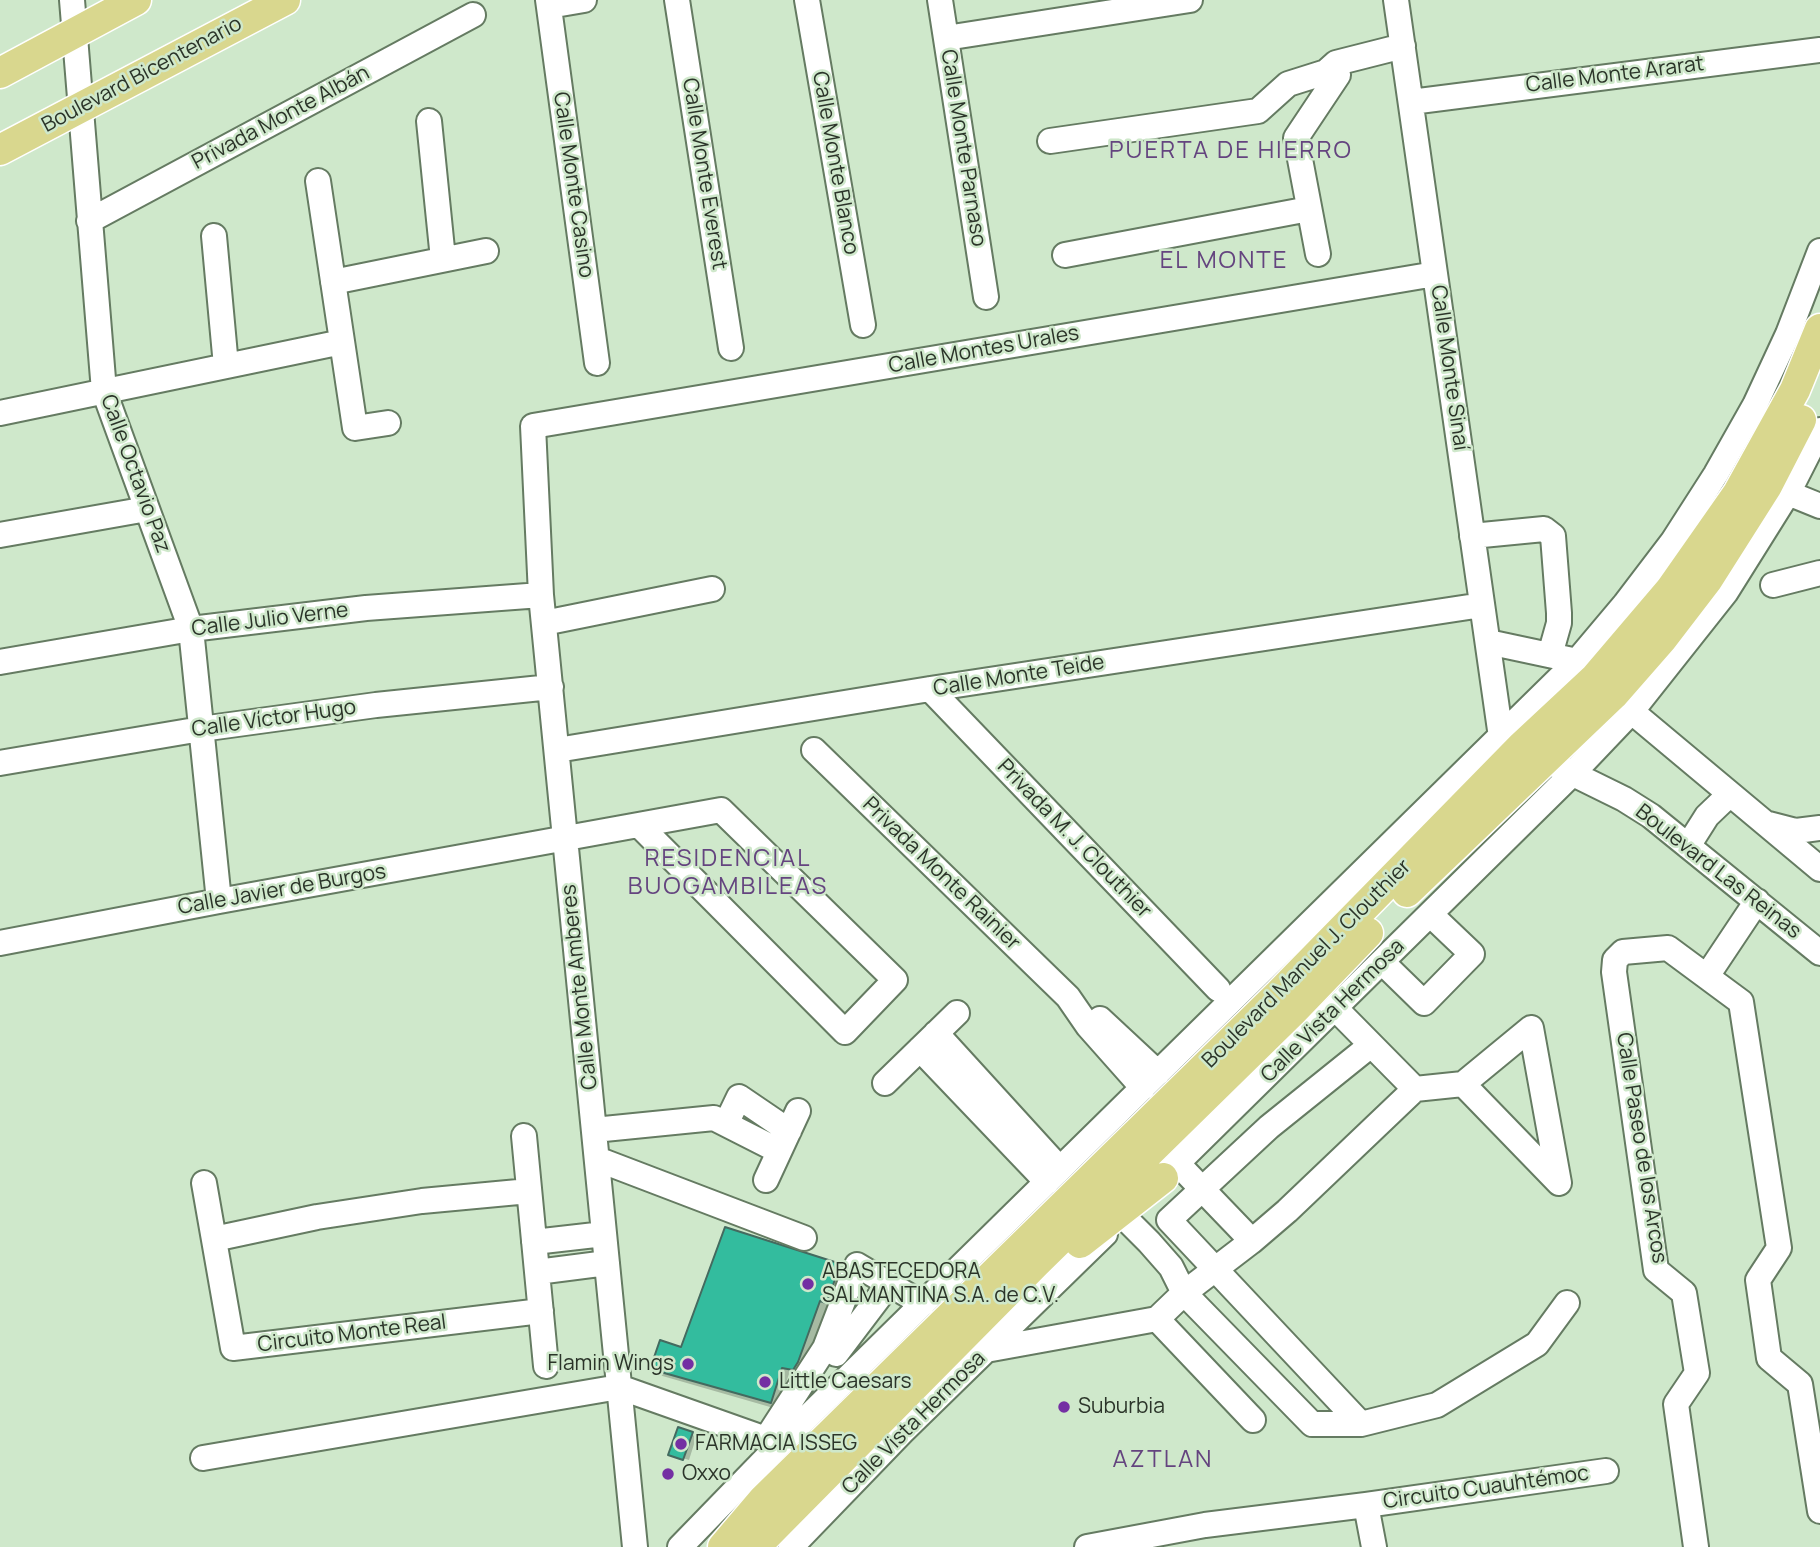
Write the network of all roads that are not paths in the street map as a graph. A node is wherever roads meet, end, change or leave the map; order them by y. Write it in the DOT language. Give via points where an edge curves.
graph roads {
  1 [pos="72,0"];
  2 [pos="136,0"];
  3 [pos="285,0"];
  4 [pos="584,0"];
  5 [pos="677,0"];
  6 [pos="807,0"];
  7 [pos="940,0"];
  8 [pos="1190,0"];
  9 [pos="1396,0"];
  10 [pos="548,3"];
  11 [pos="1093,8"];
  12 [pos="473,15"];
  13 [pos="75,32"];
  14 [pos="946,38"];
  15 [pos="1820,50"];
  16 [pos="1404,52"];
  17 [pos="1333,70"];
  18 [pos="0,73"];
  19 [pos="1410,102"];
  20 [pos="80,107"];
  21 [pos="429,121"];
  22 [pos="1050,141"];
  23 [pos="0,150"];
  24 [pos="318,181"];
  25 [pos="1309,209"];
  26 [pos="89,221"];
  27 [pos="214,236"];
  28 [pos="486,251"];
  29 [pos="1820,251"];
  30 [pos="1318,254"];
  31 [pos="1065,255"];
  32 [pos="443,259"];
  33 [pos="1435,274"];
  34 [pos="333,282"];
  35 [pos="986,297"];
  36 [pos="863,326"];
  37 [pos="1820,329"];
  38 [pos="342,342"];
  39 [pos="731,348"];
  40 [pos="597,363"];
  41 [pos="226,366"];
  42 [pos="1820,381"];
  43 [pos="104,391"];
  44 [pos="0,413"];
  45 [pos="388,423"];
  46 [pos="533,426"];
  47 [pos="1820,430"];
  48 [pos="1788,493"];
  49 [pos="1820,506"];
  50 [pos="147,509"];
  51 [pos="0,535"];
  52 [pos="1472,536"];
  53 [pos="1820,573"];
  54 [pos="1773,585"];
  55 [pos="712,589"];
  56 [pos="541,594"];
  57 [pos="1482,605"];
  58 [pos="544,623"];
  59 [pos="191,629"];
  60 [pos="1488,642"];
  61 [pos="1550,655"];
  62 [pos="0,662"];
  63 [pos="1604,686"];
  64 [pos="551,687"];
  65 [pos="930,689"];
  66 [pos="201,729"];
  67 [pos="556,750"];
  68 [pos="814,750"];
  69 [pos="1535,754"];
  70 [pos="0,763"];
  71 [pos="1730,794"];
  72 [pos="1765,823"];
  73 [pos="639,825"];
  74 [pos="1820,828"];
  75 [pos="565,839"];
  76 [pos="1688,846"];
  77 [pos="1820,869"];
  78 [pos="219,901"];
  79 [pos="1757,901"];
  80 [pos="1430,914"];
  81 [pos="0,943"];
  82 [pos="1820,953"];
  83 [pos="1382,962"];
  84 [pos="1706,976"];
  85 [pos="1218,989"];
  86 [pos="1335,1008"];
  87 [pos="957,1013"];
  88 [pos="928,1041"];
  89 [pos="1371,1045"];
  90 [pos="1150,1081"];
  91 [pos="885,1083"];
  92 [pos="1463,1084"];
  93 [pos="1415,1089"];
  94 [pos="594,1130"];
  95 [pos="524,1136"];
  96 [pos="597,1159"];
  97 [pos="1170,1171"];
  98 [pos="1054,1176"];
  99 [pos="766,1180"];
  100 [pos="204,1182"];
  101 [pos="1202,1189"];
  102 [pos="529,1191"];
  103 [pos="1123,1216"];
  104 [pos="604,1234"];
  105 [pos="214,1238"];
  106 [pos="804,1238"];
  107 [pos="1252,1241"];
  108 [pos="534,1242"];
  109 [pos="607,1263"];
  110 [pos="1215,1268"];
  111 [pos="537,1272"];
  112 [pos="889,1284"];
  113 [pos="1015,1285"];
  114 [pos="1184,1293"];
  115 [pos="1567,1303"];
  116 [pos="923,1304"];
  117 [pos="541,1311"];
  118 [pos="1157,1319"];
  119 [pos="986,1350"];
  120 [pos="831,1351"];
  121 [pos="546,1366"];
  122 [pos="858,1367"];
  123 [pos="619,1387"];
  124 [pos="1253,1420"];
  125 [pos="1361,1424"];
  126 [pos="773,1441"];
  127 [pos="203,1458"];
  128 [pos="1606,1471"];
  129 [pos="1366,1505"];
  130 [pos="1820,1511"];
  131 [pos="635,1547"];
  132 [pos="680,1547"];
  133 [pos="723,1547"];
  134 [pos="755,1547"];
  135 [pos="791,1547"];
  136 [pos="1087,1547"];
  137 [pos="1374,1547"];
  138 [pos="1696,1547"];
  1 -- 13 [label="street, Calle Octavio Paz"];
  2 -- 13 [label="main road"];
  3 -- 20 [label="main road, Boulevard Bicentenario"];
  4 -- 10 [label="street"];
  5 -- 39 [label="street, Calle Monte Everest"];
  6 -- 36 [label="street, Calle Monte Blanco"];
  7 -- 14 [label="street, Calle Monte Parnaso"];
  8 -- 11 [label="street"];
  9 -- 16 [label="street, Calle Monte Sinaí"];
  10 -- 40 [label="street, Calle Monte Casino"];
  11 -- 14 [label="street"];
  12 -- 26 [label="street, Privada Monte Albán"];
  13 -- 18 [label="main road"];
  13 -- 20 [label="street, Calle Octavio Paz"];
  14 -- 35 [label="street, Calle Monte Parnaso"];
  15 -- 19 [label="street, Calle Monte Ararat"];
  16 -- 17 [label="street"];
  16 -- 19 [label="street, Calle Monte Sinaí"];
  17 -- 22 [label="street" via="1288,84 1258,111"];
  17 -- 25 [label="street" via="1296,138"];
  19 -- 33 [label="street, Calle Monte Sinaí"];
  20 -- 23 [label="main road, Boulevard Bicentenario"];
  20 -- 26 [label="street, Calle Octavio Paz"];
  21 -- 32 [label="street"];
  24 -- 34 [label="street"];
  25 -- 30 [label="street"];
  25 -- 31 [label="street"];
  26 -- 43 [label="street, Calle Octavio Paz"];
  27 -- 41 [label="street"];
  28 -- 32 [label="street"];
  29 -- 63 [label="street" via="1755,405 1673,541 1625,604"];
  32 -- 34 [label="street"];
  33 -- 46 [label="street, Calle Montes Urales"];
  33 -- 52 [label="street, Calle Monte Sinaí"];
  34 -- 38 [label="street"];
  37 -- 63 [label="main road, Boulevard Manuel J. Clouthier" via="1795,390 1738,494"];
  38 -- 41 [label="street"];
  38 -- 45 [label="street" via="355,428"];
  41 -- 43 [label="street"];
  42 -- 63 [label="main road, Boulevard Manuel J. Clouthier" via="1767,486 1708,579 1662,639"];
  43 -- 44 [label="street"];
  43 -- 50 [label="street, Calle Octavio Paz"];
  46 -- 56 [label="street, Calle Monte Amberes"];
  47 -- 48 [label="street, Calle Vista Hermosa"];
  48 -- 49 [label="street"];
  48 -- 63 [label="street, Calle Vista Hermosa" via="1726,592"];
  50 -- 51 [label="street"];
  50 -- 59 [label="street, Calle Octavio Paz"];
  52 -- 57 [label="street, Calle Monte Sinaí"];
  52 -- 61 [label="street" via="1544,529 1553,536 1559,623"];
  53 -- 54 [label="street"];
  55 -- 58 [label="street"];
  56 -- 58 [label="street, Calle Monte Amberes"];
  56 -- 59 [label="street, Calle Julio Verne"];
  57 -- 60 [label="street, Calle Monte Sinaí"];
  57 -- 65 [label="street, Calle Monte Teide"];
  58 -- 64 [label="street, Calle Monte Amberes"];
  59 -- 62 [label="street, Calle Julio Verne"];
  59 -- 66 [label="street, Calle Octavio Paz"];
  60 -- 61 [label="street"];
  60 -- 69 [label="street, Calle Monte Sinaí"];
  61 -- 63 [label="street"];
  63 -- 69 [label="main road, Boulevard Manuel J. Clouthier"];
  63 -- 69 [label="street, Calle Vista Hermosa"];
  63 -- 71 [label="street"];
  64 -- 66 [label="street, Calle Víctor Hugo"];
  64 -- 67 [label="street, Calle Monte Amberes"];
  65 -- 67 [label="street, Calle Monte Teide"];
  65 -- 85 [label="street, Privada M. J. Clouthier"];
  66 -- 70 [label="street, Calle Víctor Hugo"];
  66 -- 78 [label="street, Calle Octavio Paz"];
  67 -- 75 [label="street, Calle Monte Amberes"];
  68 -- 90 [label="street, Privada Monte Rainier" via="1068,997 1088,1026"];
  69 -- 76 [label="street, Boulevard Las Reinas" via="1624,799"];
  69 -- 80 [label="street, Calle Vista Hermosa"];
  69 -- 90 [label="street"];
  69 -- 113 [label="main road, Boulevard Manuel J. Clouthier" via="1292,1012"];
  69 -- 133 [label="main road, Boulevard Manuel J. Clouthier" via="1279,995 763,1500"];
  71 -- 72 [label="street"];
  71 -- 76 [label="street" via="1707,816"];
  72 -- 74 [label="street" via="1796,831"];
  72 -- 77 [label="street"];
  73 -- 73 [label="street, Calle Javier de Burgos" via="721,810 895,980 845,1032"];
  73 -- 75 [label="street, Calle Javier de Burgos"];
  75 -- 78 [label="street, Calle Javier de Burgos"];
  75 -- 94 [label="street, Calle Monte Amberes"];
  76 -- 79 [label="street, Boulevard Las Reinas"];
  78 -- 81 [label="street, Calle Javier de Burgos"];
  79 -- 82 [label="street, Boulevard Las Reinas"];
  79 -- 84 [label="street"];
  80 -- 83 [label="street, Calle Vista Hermosa"];
  80 -- 83 [label="street" via="1472,954 1424,1003"];
  83 -- 86 [label="street, Calle Vista Hermosa"];
  84 -- 130 [label="street, Calle Paseo de los Arcos" via="1741,1002 1779,1248 1758,1280 1769,1358 1800,1384"];
  84 -- 138 [label="street, Calle Paseo de los Arcos" via="1668,948 1623,952 1615,960 1656,1270 1684,1293 1697,1373 1676,1404"];
  86 -- 89 [label="street"];
  86 -- 97 [label="street, Calle Vista Hermosa"];
  87 -- 88 [label="street"];
  88 -- 91 [label="street"];
  88 -- 98 [label="street"];
  89 -- 93 [label="street"];
  89 -- 101 [label="street" via="1269,1127"];
  90 -- 98 [label="street"];
  92 -- 92 [label="street" via="1502,1124 1559,1183 1531,1028"];
  92 -- 93 [label="street"];
  93 -- 107 [label="street"];
  94 -- 96 [label="street, Calle Monte Amberes"];
  94 -- 99 [label="street" via="715,1118 726,1124 739,1097 789,1131"];
  95 -- 102 [label="street"];
  96 -- 104 [label="street, Calle Monte Amberes"];
  96 -- 106 [label="street"];
  97 -- 101 [label="street"];
  97 -- 103 [label="street, Calle Vista Hermosa"];
  97 -- 113 [label="main road" via="1082,1241"];
  98 -- 116 [label="street"];
  100 -- 105 [label="street, Circuito Monte Real"];
  101 -- 107 [label="street"];
  101 -- 110 [label="street" via="1169,1220"];
  102 -- 105 [label="street" via="422,1201"];
  102 -- 108 [label="street"];
  103 -- 114 [label="street" via="1171,1267"];
  103 -- 119 [label="street, Calle Vista Hermosa"];
  104 -- 108 [label="street"];
  104 -- 109 [label="street, Calle Monte Amberes"];
  105 -- 117 [label="street, Circuito Monte Real" via="233,1348"];
  107 -- 110 [label="street"];
  108 -- 111 [label="street"];
  109 -- 111 [label="street"];
  109 -- 123 [label="street, Calle Monte Amberes"];
  110 -- 114 [label="street"];
  110 -- 125 [label="street"];
  111 -- 117 [label="street"];
  112 -- 116 [label="street"];
  112 -- 120 [label="street"];
  112 -- 120 [label="street" via="857,1265"];
  113 -- 134 [label="main road, Boulevard Manuel J. Clouthier"];
  114 -- 118 [label="street"];
  114 -- 125 [label="street" via="1312,1424"];
  115 -- 125 [label="street" via="1538,1344 1437,1405"];
  116 -- 122 [label="street"];
  117 -- 121 [label="street"];
  118 -- 119 [label="street"];
  118 -- 124 [label="street"];
  119 -- 135 [label="street, Calle Vista Hermosa"];
  120 -- 122 [label="street"];
  120 -- 126 [label="street"];
  122 -- 126 [label="street"];
  123 -- 126 [label="street"];
  123 -- 127 [label="street"];
  123 -- 131 [label="street, Calle Monte Amberes"];
  126 -- 132 [label="street"];
  128 -- 129 [label="street, Circuito Cuauhtémoc"];
  129 -- 136 [label="street, Circuito Cuauhtémoc" via="1205,1525"];
  129 -- 137 [label="street, Circuito Cuauhtémoc"];
}
